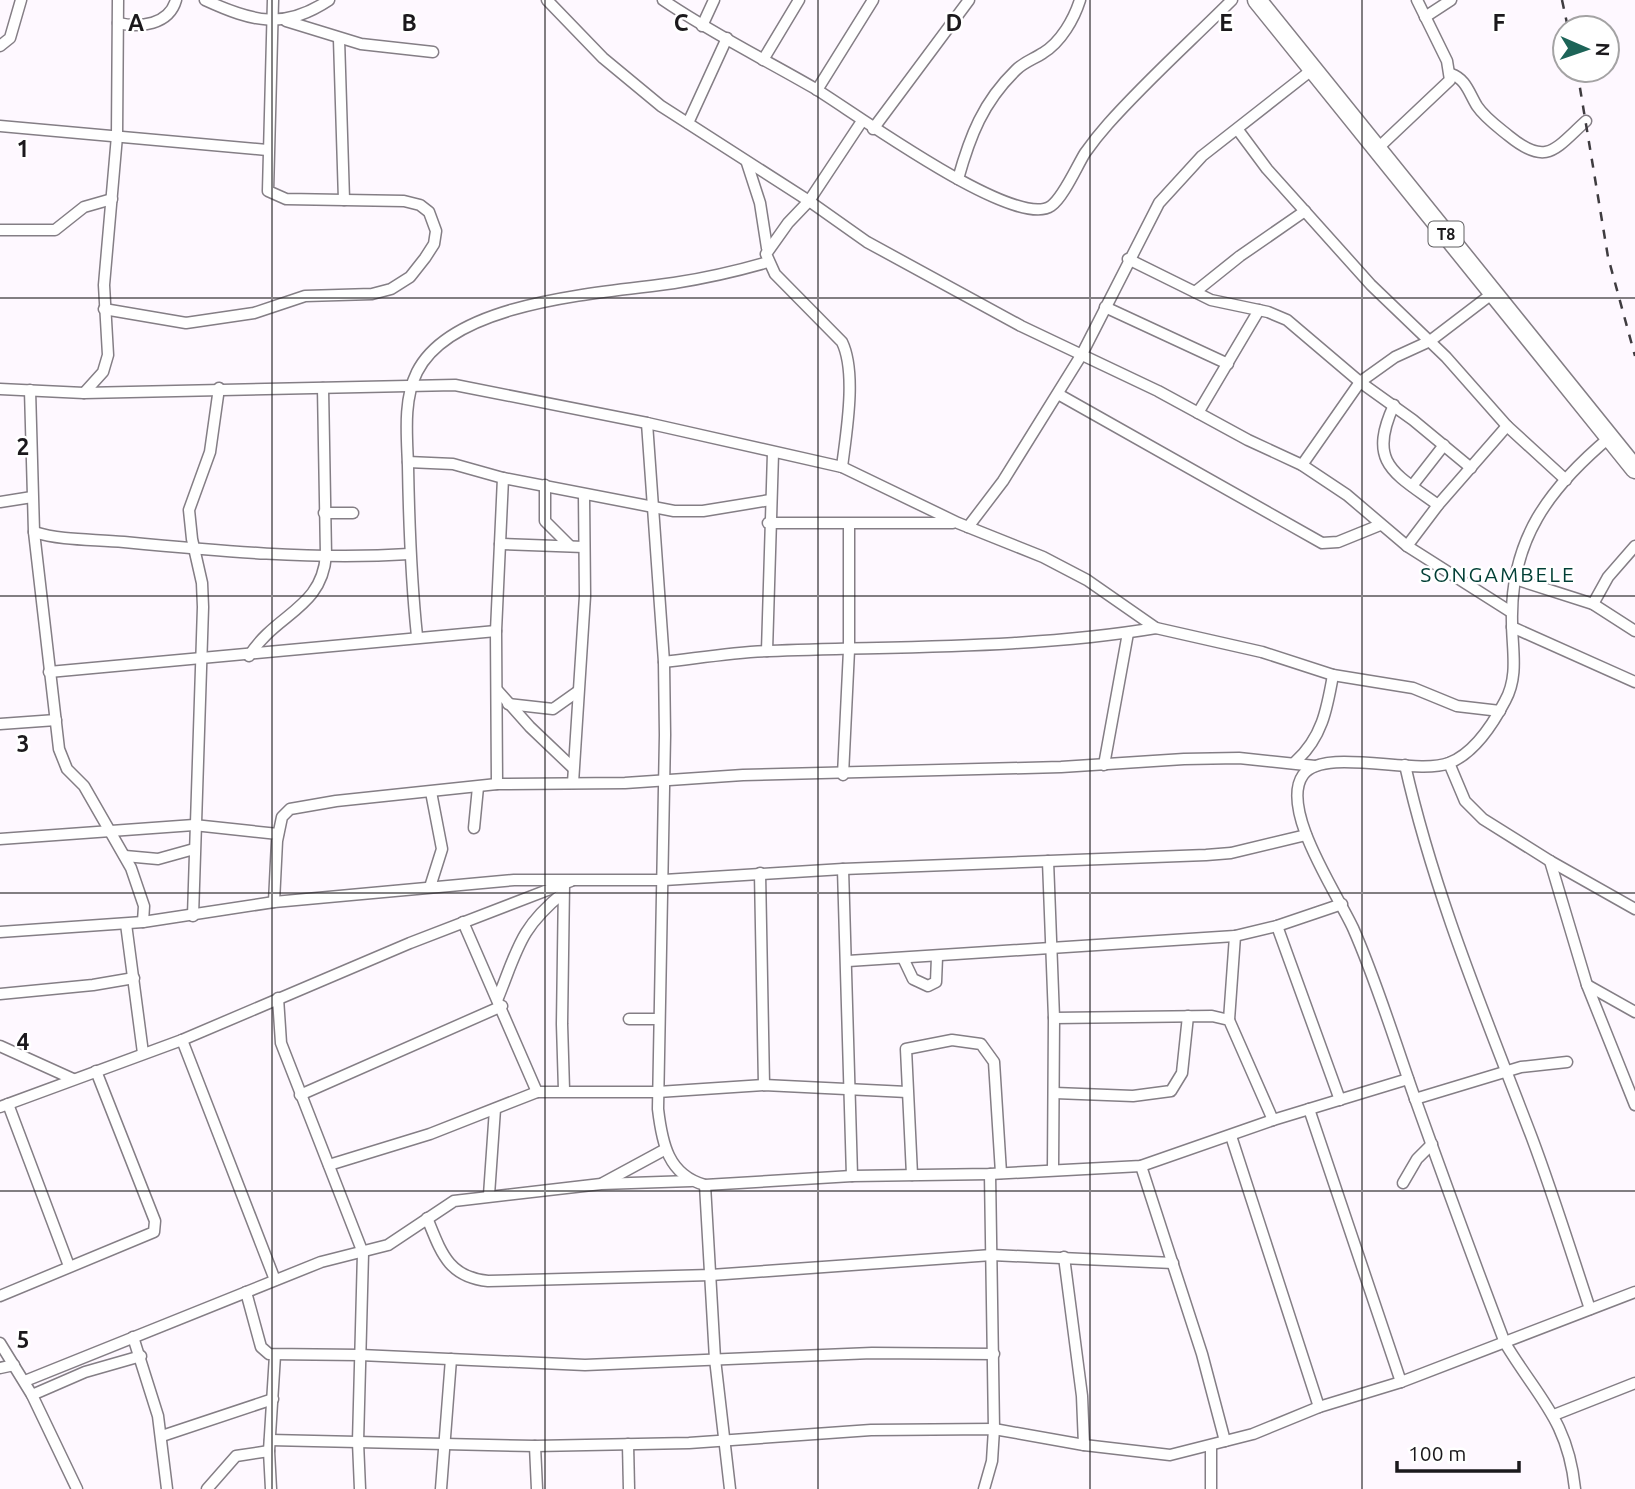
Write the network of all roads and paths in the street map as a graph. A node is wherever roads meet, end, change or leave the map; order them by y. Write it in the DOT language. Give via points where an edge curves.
graph roads {
  1 [pos="21,0"];
  2 [pos="118,0"];
  3 [pos="176,0"];
  4 [pos="205,0"];
  5 [pos="273,0"];
  6 [pos="329,0"];
  7 [pos="547,0"];
  8 [pos="663,0"];
  9 [pos="714,0"];
  10 [pos="799,0"];
  11 [pos="873,0"];
  12 [pos="969,0"];
  13 [pos="1080,0"];
  14 [pos="1232,0"];
  15 [pos="1257,0"];
  16 [pos="1417,0"];
  17 [pos="1451,0"];
  18 [pos="1425,17"];
  19 [pos="273,21"];
  20 [pos="286,21"];
  21 [pos="118,23"];
  22 [pos="702,26"];
  23 [pos="727,38"];
  24 [pos="339,39"];
  25 [pos="0,46"];
  26 [pos="433,52"];
  27 [pos="763,60"];
  28 [pos="1313,69"];
  29 [pos="1451,74"];
  30 [pos="817,90"];
  31 [pos="862,121"];
  32 [pos="1586,121"];
  33 [pos="688,123"];
  34 [pos="0,126"];
  35 [pos="873,129"];
  36 [pos="1238,130"];
  37 [pos="117,136"];
  38 [pos="1377,149"];
  39 [pos="267,150"];
  40 [pos="747,162"];
  41 [pos="958,179"];
  42 [pos="113,200"];
  43 [pos="344,200"];
  44 [pos="809,201"];
  45 [pos="1305,211"];
  46 [pos="0,230"];
  47 [pos="767,248"];
  48 [pos="1128,259"];
  49 [pos="768,262"];
  50 [pos="1195,292"];
  51 [pos="1493,293"];
  52 [pos="1105,307"];
  53 [pos="104,309"];
  54 [pos="1259,310"];
  55 [pos="1430,341"];
  56 [pos="1082,355"];
  57 [pos="1228,364"];
  58 [pos="1360,382"];
  59 [pos="412,384"];
  60 [pos="219,388"];
  61 [pos="323,388"];
  62 [pos="0,389"];
  63 [pos="30,390"];
  64 [pos="85,393"];
  65 [pos="1058,394"];
  66 [pos="1394,405"];
  67 [pos="1198,413"];
  68 [pos="647,423"];
  69 [pos="1507,426"];
  70 [pos="1610,438"];
  71 [pos="1444,445"];
  72 [pos="773,453"];
  73 [pos="408,462"];
  74 [pos="1302,465"];
  75 [pos="842,467"];
  76 [pos="1471,468"];
  77 [pos="1635,469"];
  78 [pos="503,478"];
  79 [pos="1566,480"];
  80 [pos="545,485"];
  81 [pos="1412,486"];
  82 [pos="584,495"];
  83 [pos="32,497"];
  84 [pos="769,500"];
  85 [pos="0,502"];
  86 [pos="1438,505"];
  87 [pos="653,507"];
  88 [pos="324,513"];
  89 [pos="353,513"];
  90 [pos="768,523"];
  91 [pos="849,524"];
  92 [pos="963,525"];
  93 [pos="1380,525"];
  94 [pos="34,532"];
  95 [pos="500,544"];
  96 [pos="1407,545"];
  97 [pos="570,546"];
  98 [pos="1635,546"];
  99 [pos="584,547"];
  100 [pos="194,548"];
  101 [pos="409,554"];
  102 [pos="326,555"];
  103 [pos="1514,579"];
  104 [pos="1592,604"];
  105 [pos="1511,612"];
  106 [pos="1512,627"];
  107 [pos="1156,628"];
  108 [pos="496,631"];
  109 [pos="1635,631"];
  110 [pos="1128,633"];
  111 [pos="416,636"];
  112 [pos="849,650"];
  113 [pos="767,651"];
  114 [pos="249,656"];
  115 [pos="204,660"];
  116 [pos="664,662"];
  117 [pos="49,672"];
  118 [pos="1333,674"];
  119 [pos="1635,682"];
  120 [pos="498,691"];
  121 [pos="578,692"];
  122 [pos="508,704"];
  123 [pos="1500,710"];
  124 [pos="56,720"];
  125 [pos="0,724"];
  126 [pos="1295,762"];
  127 [pos="1449,763"];
  128 [pos="1104,765"];
  129 [pos="1405,765"];
  130 [pos="1315,766"];
  131 [pos="573,768"];
  132 [pos="843,775"];
  133 [pos="665,780"];
  134 [pos="573,783"];
  135 [pos="497,784"];
  136 [pos="478,787"];
  137 [pos="431,792"];
  138 [pos="194,825"];
  139 [pos="474,828"];
  140 [pos="109,831"];
  141 [pos="278,834"];
  142 [pos="1306,835"];
  143 [pos="0,839"];
  144 [pos="194,849"];
  145 [pos="125,856"];
  146 [pos="1048,861"];
  147 [pos="1550,861"];
  148 [pos="843,869"];
  149 [pos="760,873"];
  150 [pos="575,879"];
  151 [pos="664,880"];
  152 [pos="430,887"];
  153 [pos="564,889"];
  154 [pos="274,902"];
  155 [pos="1342,904"];
  156 [pos="1635,909"];
  157 [pos="193,916"];
  158 [pos="143,922"];
  159 [pos="463,922"];
  160 [pos="126,924"];
  161 [pos="1277,926"];
  162 [pos="0,932"];
  163 [pos="1235,936"];
  164 [pos="1052,946"];
  165 [pos="937,957"];
  166 [pos="903,958"];
  167 [pos="848,961"];
  168 [pos="134,978"];
  169 [pos="1587,985"];
  170 [pos="0,994"];
  171 [pos="278,998"];
  172 [pos="500,1002"];
  173 [pos="1635,1012"];
  174 [pos="1188,1016"];
  175 [pos="1054,1018"];
  176 [pos="629,1019"];
  177 [pos="657,1019"];
  178 [pos="1229,1020"];
  179 [pos="182,1040"];
  180 [pos="0,1046"];
  181 [pos="143,1053"];
  182 [pos="1567,1062"];
  183 [pos="96,1071"];
  184 [pos="1505,1071"];
  185 [pos="73,1079"];
  186 [pos="1408,1079"];
  187 [pos="764,1085"];
  188 [pos="849,1088"];
  189 [pos="564,1090"];
  190 [pos="907,1091"];
  191 [pos="537,1092"];
  192 [pos="658,1092"];
  193 [pos="1055,1093"];
  194 [pos="300,1094"];
  195 [pos="1415,1098"];
  196 [pos="1340,1100"];
  197 [pos="1635,1105"];
  198 [pos="4,1106"];
  199 [pos="1309,1109"];
  200 [pos="495,1110"];
  201 [pos="1273,1121"];
  202 [pos="1231,1136"];
  203 [pos="1432,1144"];
  204 [pos="664,1150"];
  205 [pos="329,1165"];
  206 [pos="1141,1166"];
  207 [pos="1053,1169"];
  208 [pos="996,1174"];
  209 [pos="852,1175"];
  210 [pos="912,1175"];
  211 [pos="691,1181"];
  212 [pos="1403,1183"];
  213 [pos="601,1184"];
  214 [pos="705,1185"];
  215 [pos="489,1195"];
  216 [pos="427,1218"];
  217 [pos="363,1253"];
  218 [pos="992,1255"];
  219 [pos="1064,1257"];
  220 [pos="1173,1263"];
  221 [pos="69,1266"];
  222 [pos="710,1275"];
  223 [pos="275,1280"];
  224 [pos="246,1292"];
  225 [pos="1635,1292"];
  226 [pos="0,1296"];
  227 [pos="1590,1309"];
  228 [pos="133,1337"];
  229 [pos="0,1343"];
  230 [pos="1505,1343"];
  231 [pos="994,1353"];
  232 [pos="275,1354"];
  233 [pos="360,1355"];
  234 [pos="141,1356"];
  235 [pos="450,1359"];
  236 [pos="715,1359"];
  237 [pos="14,1365"];
  238 [pos="0,1368"];
  239 [pos="25,1381"];
  240 [pos="1401,1382"];
  241 [pos="1635,1383"];
  242 [pos="32,1395"];
  243 [pos="273,1399"];
  244 [pos="1318,1407"];
  245 [pos="1554,1415"];
  246 [pos="994,1429"];
  247 [pos="162,1436"];
  248 [pos="725,1438"];
  249 [pos="1225,1441"];
  250 [pos="358,1443"];
  251 [pos="628,1444"];
  252 [pos="269,1445"];
  253 [pos="442,1445"];
  254 [pos="1084,1445"];
  255 [pos="535,1446"];
  256 [pos="1211,1447"];
  257 [pos="76,1489"];
  258 [pos="167,1489"];
  259 [pos="207,1489"];
  260 [pos="271,1489"];
  261 [pos="360,1489"];
  262 [pos="441,1489"];
  263 [pos="537,1489"];
  264 [pos="629,1489"];
  265 [pos="730,1489"];
  266 [pos="984,1489"];
  267 [pos="1211,1489"];
  268 [pos="1575,1489"];
  1 -- 25 [label="street" via="10,38"];
  2 -- 21 [label="street"];
  3 -- 21 [label="street" via="172,12 159,20 135,26"];
  4 -- 19 [label="street"];
  5 -- 19 [label="street"];
  6 -- 20 [label="street"];
  7 -- 33 [label="street" via="603,58"];
  8 -- 22 [label="street"];
  9 -- 22 [label="street"];
  10 -- 27 [label="street"];
  11 -- 30 [label="street"];
  12 -- 35 [label="street"];
  13 -- 41 [label="street" via="1059,38 1019,67 990,102 967,143"];
  14 -- 41 [label="street" via="1108,124 1050,208 1019,208"];
  15 -- 28 [label="highway, T8"];
  16 -- 18 [label="street"];
  17 -- 18 [label="street"];
  18 -- 29 [label="street"];
  19 -- 20 [label="street"];
  19 -- 39 [label="street"];
  20 -- 24 [label="street"];
  21 -- 37 [label="street"];
  22 -- 23 [label="street"];
  23 -- 27 [label="street"];
  23 -- 33 [label="street"];
  24 -- 26 [label="street"];
  24 -- 43 [label="street"];
  27 -- 30 [label="street"];
  28 -- 36 [label="street"];
  28 -- 38 [label="highway, T8"];
  29 -- 32 [label="street" via="1462,78 1483,114 1532,153 1560,145"];
  29 -- 38 [label="street" via="1446,85"];
  30 -- 31 [label="street"];
  31 -- 35 [label="street"];
  31 -- 44 [label="street"];
  33 -- 40 [label="street"];
  34 -- 37 [label="street"];
  35 -- 41 [label="street"];
  36 -- 45 [label="street"];
  36 -- 48 [label="street" via="1177,180"];
  37 -- 39 [label="street"];
  37 -- 42 [label="street"];
  38 -- 51 [label="highway, T8"];
  39 -- 43 [label="street" via="268,191 275,197"];
  40 -- 44 [label="street"];
  40 -- 47 [label="street"];
  42 -- 46 [label="street" via="84,207 55,230"];
  42 -- 53 [label="street" via="104,259"];
  43 -- 53 [label="street" via="404,201 429,212 436,231 434,244 410,277 381,293 305,296 254,313 186,323"];
  44 -- 47 [label="street"];
  44 -- 56 [label="street" via="867,242 1021,327"];
  45 -- 50 [label="street"];
  45 -- 55 [label="street" via="1371,285"];
  47 -- 49 [label="street"];
  48 -- 50 [label="street"];
  48 -- 52 [label="street"];
  49 -- 59 [label="street" via="676,283 587,292 486,317 442,343 424,360"];
  49 -- 75 [label="street" via="846,351 848,405"];
  50 -- 54 [label="street"];
  51 -- 55 [label="street"];
  51 -- 70 [label="highway, T8"];
  52 -- 56 [label="street"];
  52 -- 57 [label="street"];
  53 -- 64 [label="street" via="106,366"];
  54 -- 57 [label="street"];
  54 -- 58 [label="street" via="1287,320"];
  55 -- 58 [label="street" via="1395,357"];
  55 -- 69 [label="street"];
  56 -- 65 [label="street"];
  56 -- 67 [label="street"];
  57 -- 67 [label="street"];
  58 -- 66 [label="street"];
  58 -- 74 [label="street"];
  59 -- 61 [label="street"];
  59 -- 68 [label="street" via="492,391"];
  59 -- 73 [label="street"];
  60 -- 61 [label="street"];
  60 -- 64 [label="street"];
  60 -- 100 [label="street" via="210,453 189,510"];
  61 -- 88 [label="street"];
  62 -- 63 [label="street"];
  63 -- 64 [label="street"];
  63 -- 83 [label="street"];
  65 -- 92 [label="street" via="1003,481"];
  65 -- 93 [label="street" via="1322,543"];
  66 -- 71 [label="street"];
  66 -- 81 [label="street" via="1382,436 1382,452"];
  67 -- 74 [label="street"];
  68 -- 72 [label="street"];
  68 -- 87 [label="street"];
  69 -- 76 [label="street"];
  69 -- 79 [label="street"];
  70 -- 77 [label="highway, T8"];
  70 -- 79 [label="street"];
  71 -- 76 [label="street"];
  71 -- 81 [label="street"];
  72 -- 75 [label="street"];
  72 -- 84 [label="street"];
  73 -- 78 [label="street" via="453,464"];
  73 -- 101 [label="street"];
  74 -- 93 [label="street" via="1347,495"];
  75 -- 92 [label="street"];
  76 -- 86 [label="street"];
  78 -- 80 [label="street"];
  78 -- 95 [label="street"];
  79 -- 103 [label="street" via="1531,525"];
  80 -- 82 [label="street"];
  80 -- 97 [label="street" via="545,521"];
  81 -- 86 [label="street"];
  82 -- 87 [label="street"];
  82 -- 99 [label="street"];
  83 -- 85 [label="street"];
  83 -- 94 [label="street"];
  84 -- 87 [label="street" via="703,511"];
  84 -- 90 [label="street"];
  86 -- 96 [label="street"];
  87 -- 116 [label="street"];
  88 -- 89 [label="street"];
  88 -- 102 [label="street"];
  90 -- 91 [label="street"];
  90 -- 113 [label="street"];
  91 -- 92 [label="street"];
  91 -- 112 [label="street"];
  92 -- 107 [label="street" via="1044,557 1087,580"];
  93 -- 96 [label="street"];
  94 -- 100 [label="street"];
  94 -- 117 [label="street"];
  95 -- 97 [label="street"];
  95 -- 108 [label="street"];
  96 -- 105 [label="street"];
  97 -- 99 [label="street"];
  98 -- 104 [label="street"];
  99 -- 121 [label="street"];
  100 -- 102 [label="street"];
  100 -- 115 [label="street" via="202,583"];
  101 -- 102 [label="street"];
  101 -- 111 [label="street"];
  102 -- 114 [label="street" via="320,585 268,631"];
  103 -- 104 [label="street"];
  103 -- 105 [label="street"];
  104 -- 109 [label="street"];
  105 -- 106 [label="street"];
  106 -- 119 [label="street"];
  106 -- 123 [label="street" via="1514,674"];
  107 -- 110 [label="street"];
  107 -- 118 [label="street"];
  108 -- 111 [label="street"];
  108 -- 120 [label="street"];
  110 -- 112 [label="street"];
  110 -- 128 [label="street"];
  111 -- 114 [label="street"];
  112 -- 113 [label="street"];
  112 -- 132 [label="street"];
  113 -- 116 [label="street"];
  114 -- 115 [label="street"];
  115 -- 117 [label="street"];
  115 -- 138 [label="street"];
  116 -- 133 [label="street"];
  117 -- 124 [label="street"];
  118 -- 123 [label="street" via="1413,688 1462,708"];
  118 -- 126 [label="street" via="1324,722 1308,751"];
  120 -- 122 [label="street"];
  120 -- 135 [label="street"];
  121 -- 122 [label="street" via="553,709"];
  121 -- 131 [label="street"];
  122 -- 131 [label="street"];
  123 -- 127 [label="street" via="1474,745"];
  124 -- 125 [label="street"];
  124 -- 140 [label="street" via="64,764 84,786"];
  126 -- 128 [label="street" via="1226,758"];
  126 -- 130 [label="street"];
  127 -- 129 [label="street"];
  127 -- 147 [label="street" via="1474,811"];
  128 -- 132 [label="street"];
  129 -- 130 [label="street"];
  129 -- 184 [label="street" via="1437,886"];
  130 -- 142 [label="street" via="1303,775 1298,793"];
  131 -- 134 [label="street"];
  132 -- 133 [label="street"];
  133 -- 134 [label="street"];
  133 -- 151 [label="street"];
  134 -- 135 [label="street"];
  135 -- 136 [label="street"];
  136 -- 137 [label="street"];
  136 -- 139 [label="street"];
  137 -- 141 [label="street" via="290,809 282,817"];
  137 -- 152 [label="street" via="442,853"];
  138 -- 140 [label="street"];
  138 -- 141 [label="street"];
  138 -- 144 [label="street"];
  140 -- 143 [label="street"];
  140 -- 145 [label="street"];
  141 -- 154 [label="street"];
  142 -- 146 [label="street" via="1231,853"];
  142 -- 155 [label="street"];
  144 -- 145 [label="street" via="158,859"];
  144 -- 157 [label="street"];
  145 -- 158 [label="street" via="141,893"];
  146 -- 148 [label="street"];
  146 -- 164 [label="street"];
  147 -- 156 [label="street"];
  147 -- 169 [label="street"];
  148 -- 149 [label="street"];
  148 -- 167 [label="street"];
  149 -- 151 [label="street"];
  149 -- 187 [label="street"];
  150 -- 151 [label="street"];
  150 -- 152 [label="street"];
  150 -- 153 [label="street"];
  151 -- 177 [label="street"];
  152 -- 154 [label="street"];
  153 -- 159 [label="street"];
  153 -- 172 [label="street" via="526,929"];
  153 -- 189 [label="street"];
  154 -- 157 [label="street"];
  155 -- 161 [label="street"];
  155 -- 186 [label="street"];
  157 -- 158 [label="street"];
  158 -- 160 [label="street"];
  159 -- 171 [label="street"];
  159 -- 172 [label="street"];
  160 -- 162 [label="street"];
  160 -- 168 [label="street"];
  161 -- 163 [label="street"];
  161 -- 196 [label="street"];
  163 -- 164 [label="street"];
  163 -- 178 [label="street"];
  164 -- 165 [label="street"];
  164 -- 175 [label="street"];
  165 -- 166 [label="street"];
  165 -- 166 [label="street" via="936,982 928,986 913,979"];
  166 -- 167 [label="street"];
  167 -- 188 [label="street"];
  168 -- 170 [label="street"];
  168 -- 181 [label="street"];
  169 -- 173 [label="street"];
  169 -- 197 [label="street"];
  171 -- 179 [label="street"];
  171 -- 194 [label="street" via="281,1043"];
  172 -- 191 [label="street"];
  172 -- 194 [label="street" via="405,1051"];
  174 -- 175 [label="street"];
  174 -- 178 [label="street"];
  174 -- 193 [label="street" via="1182,1073 1171,1091 1133,1096"];
  175 -- 193 [label="street"];
  176 -- 177 [label="street"];
  177 -- 192 [label="street"];
  178 -- 201 [label="street"];
  179 -- 181 [label="street"];
  179 -- 223 [label="street"];
  180 -- 185 [label="street"];
  181 -- 183 [label="street"];
  182 -- 184 [label="street"];
  183 -- 185 [label="street"];
  183 -- 221 [label="street" via="155,1227 144,1238"];
  184 -- 195 [label="street"];
  184 -- 227 [label="street"];
  185 -- 198 [label="street"];
  186 -- 195 [label="street"];
  186 -- 196 [label="street"];
  187 -- 188 [label="street"];
  187 -- 192 [label="street"];
  188 -- 190 [label="street"];
  188 -- 209 [label="street"];
  189 -- 191 [label="street"];
  189 -- 192 [label="street"];
  190 -- 208 [label="street" via="908,1047 952,1040 981,1044 994,1062"];
  190 -- 210 [label="street"];
  191 -- 200 [label="street"];
  192 -- 204 [label="street"];
  193 -- 207 [label="street"];
  194 -- 205 [label="street"];
  195 -- 203 [label="street"];
  196 -- 199 [label="street"];
  198 -- 221 [label="street"];
  199 -- 201 [label="street"];
  199 -- 240 [label="street"];
  200 -- 205 [label="street"];
  200 -- 215 [label="street"];
  201 -- 202 [label="street"];
  202 -- 206 [label="street"];
  202 -- 244 [label="street"];
  203 -- 212 [label="street"];
  203 -- 230 [label="street"];
  204 -- 211 [label="street"];
  204 -- 213 [label="street"];
  205 -- 217 [label="street"];
  206 -- 207 [label="street"];
  206 -- 220 [label="street"];
  207 -- 208 [label="street"];
  208 -- 210 [label="street"];
  208 -- 218 [label="street"];
  209 -- 210 [label="street"];
  209 -- 214 [label="street"];
  211 -- 213 [label="street"];
  211 -- 214 [label="street"];
  213 -- 215 [label="street"];
  214 -- 222 [label="street"];
  215 -- 216 [label="street" via="454,1201"];
  216 -- 217 [label="street" via="388,1245"];
  216 -- 222 [label="street" via="446,1258 470,1279 537,1282"];
  217 -- 223 [label="street" via="335,1257"];
  217 -- 233 [label="street"];
  218 -- 219 [label="street"];
  218 -- 222 [label="street"];
  218 -- 231 [label="street"];
  219 -- 220 [label="street"];
  219 -- 254 [label="street"];
  220 -- 249 [label="street"];
  221 -- 226 [label="street"];
  222 -- 236 [label="street"];
  223 -- 224 [label="street"];
  224 -- 228 [label="street"];
  224 -- 232 [label="street" via="261,1347"];
  225 -- 227 [label="street"];
  227 -- 230 [label="street"];
  228 -- 234 [label="street"];
  228 -- 239 [label="street"];
  229 -- 237 [label="street"];
  230 -- 240 [label="street"];
  230 -- 245 [label="street"];
  231 -- 236 [label="street"];
  231 -- 246 [label="street"];
  232 -- 233 [label="street"];
  232 -- 243 [label="street"];
  233 -- 235 [label="street"];
  233 -- 250 [label="street"];
  234 -- 242 [label="street" via="85,1372"];
  234 -- 247 [label="street"];
  235 -- 236 [label="street" via="584,1365"];
  235 -- 253 [label="street"];
  236 -- 248 [label="street"];
  237 -- 238 [label="street"];
  237 -- 239 [label="street"];
  239 -- 242 [label="street"];
  240 -- 244 [label="street"];
  241 -- 245 [label="street"];
  242 -- 257 [label="street"];
  243 -- 247 [label="street"];
  243 -- 252 [label="street"];
  244 -- 249 [label="street"];
  245 -- 268 [label="street" via="1569,1451"];
  246 -- 248 [label="street"];
  246 -- 254 [label="street"];
  246 -- 266 [label="street"];
  247 -- 258 [label="street"];
  248 -- 251 [label="street"];
  248 -- 265 [label="street"];
  249 -- 256 [label="street"];
  250 -- 252 [label="street"];
  250 -- 253 [label="street"];
  250 -- 261 [label="street"];
  251 -- 255 [label="street"];
  251 -- 264 [label="street"];
  252 -- 259 [label="street" via="236,1456"];
  252 -- 260 [label="street"];
  253 -- 255 [label="street"];
  253 -- 262 [label="street"];
  254 -- 256 [label="street" via="1155,1455"];
  255 -- 263 [label="street"];
  256 -- 267 [label="street"];
}
